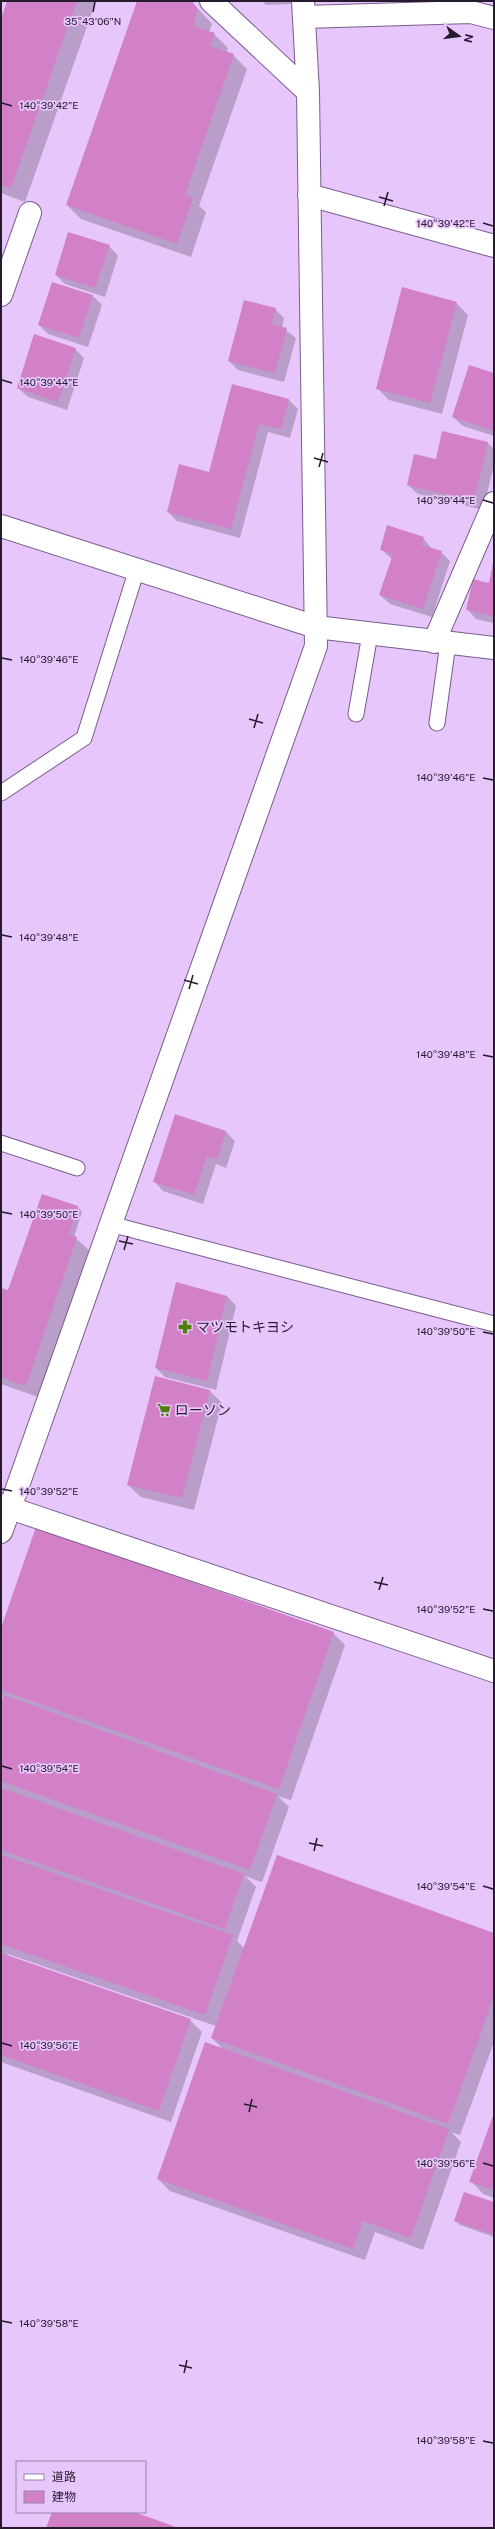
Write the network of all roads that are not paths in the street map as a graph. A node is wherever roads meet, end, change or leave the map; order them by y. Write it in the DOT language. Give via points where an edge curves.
graph roads {
  1 [pos="211,1"];
  2 [pos="304,9"];
  3 [pos="494,18"];
  4 [pos="308,92"];
  5 [pos="309,195"];
  6 [pos="30,214"];
  7 [pos="494,246"];
  8 [pos="1,295"];
  9 [pos="494,502"];
  10 [pos="1,526"];
  11 [pos="137,568"];
  12 [pos="316,627"];
  13 [pos="370,634"];
  14 [pos="441,642"];
  15 [pos="494,648"];
  16 [pos="356,714"];
  17 [pos="437,723"];
  18 [pos="1,793"];
  19 [pos="1,1143"];
  20 [pos="77,1168"];
  21 [pos="110,1224"];
  22 [pos="494,1324"];
  23 [pos="5,1506"];
  24 [pos="1,1532"];
  25 [pos="494,1671"];
  1 -- 4 [label="street"];
  2 -- 3 [label="street" via="471,12"];
  2 -- 4 [label="street"];
  4 -- 5 [label="street"];
  5 -- 7 [label="street"];
  5 -- 12 [label="street"];
  6 -- 8 [label="street"];
  9 -- 14 [label="street"];
  10 -- 11 [label="street"];
  11 -- 12 [label="street"];
  11 -- 18 [label="lane" via="84,738"];
  12 -- 13 [label="street"];
  12 -- 21 [label="street" via="316,646"];
  13 -- 14 [label="street"];
  13 -- 16 [label="lane"];
  14 -- 15 [label="street"];
  14 -- 17 [label="lane"];
  19 -- 20 [label="lane"];
  21 -- 22 [label="lane"];
  21 -- 23 [label="street"];
  23 -- 24 [label="street"];
  23 -- 25 [label="street"];
}
